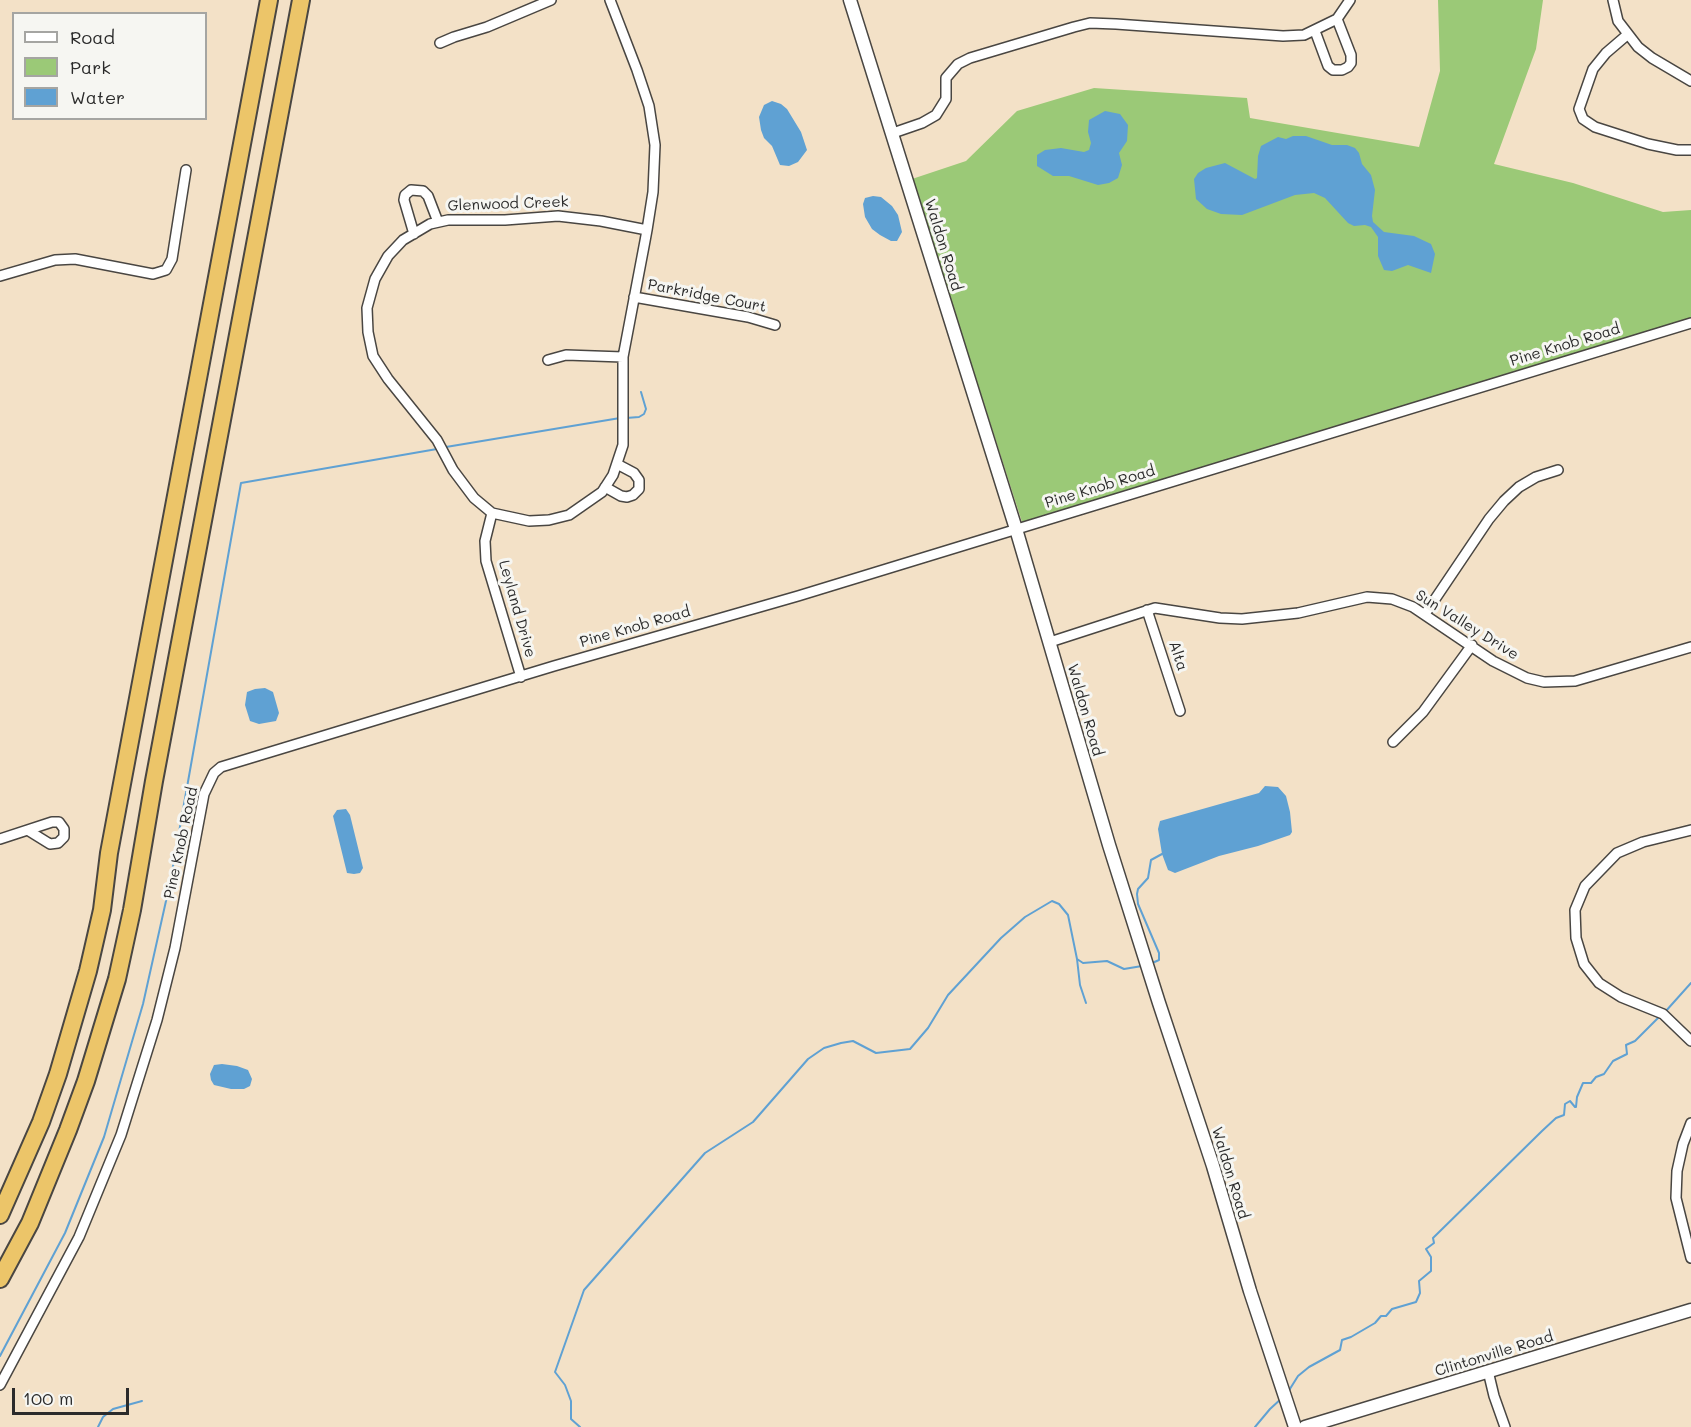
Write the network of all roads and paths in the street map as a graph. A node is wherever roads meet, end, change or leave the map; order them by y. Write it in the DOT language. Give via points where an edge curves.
graph roads {
  1 [pos="269,0"];
  2 [pos="301,0"];
  3 [pos="551,0"];
  4 [pos="610,0"];
  5 [pos="850,0"];
  6 [pos="1350,0"];
  7 [pos="1613,0"];
  8 [pos="1337,19"];
  9 [pos="1316,31"];
  10 [pos="1627,35"];
  11 [pos="440,43"];
  12 [pos="1691,81"];
  13 [pos="892,133"];
  14 [pos="1691,150"];
  15 [pos="186,170"];
  16 [pos="438,222"];
  17 [pos="647,230"];
  18 [pos="414,234"];
  19 [pos="0,276"];
  20 [pos="634,297"];
  21 [pos="1691,323"];
  22 [pos="775,325"];
  23 [pos="623,357"];
  24 [pos="548,360"];
  25 [pos="617,464"];
  26 [pos="1558,470"];
  27 [pos="605,487"];
  28 [pos="492,513"];
  29 [pos="1017,528"];
  30 [pos="1147,610"];
  31 [pos="1425,614"];
  32 [pos="1050,642"];
  33 [pos="1472,645"];
  34 [pos="1691,647"];
  35 [pos="521,677"];
  36 [pos="1180,711"];
  37 [pos="1393,742"];
  38 [pos="1691,830"];
  39 [pos="29,831"];
  40 [pos="0,839"];
  41 [pos="1691,1041"];
  42 [pos="1691,1123"];
  43 [pos="0,1215"];
  44 [pos="1691,1258"];
  45 [pos="0,1279"];
  46 [pos="1691,1310"];
  47 [pos="1488,1371"];
  48 [pos="0,1385"];
  49 [pos="1295,1427"];
  50 [pos="1305,1427"];
  51 [pos="1505,1427"];
  1 -- 43 [label="highway" via="109,853 102,910 75,1018 41,1122"];
  2 -- 45 [label="highway" via="117,979 68,1130 30,1223"];
  3 -- 11 [label="street"];
  4 -- 17 [label="street" via="638,70 655,145"];
  5 -- 13 [label="street, Waldon Road"];
  6 -- 8 [label="street"];
  7 -- 10 [label="street" via="1618,21"];
  8 -- 9 [label="street"];
  8 -- 9 [label="street" via="1351,55 1347,68 1333,70 1328,66"];
  9 -- 13 [label="street" via="1283,36 1090,23 958,64 945,78 946,99 936,116"];
  10 -- 12 [label="street" via="1652,58"];
  10 -- 14 [label="street" via="1593,69 1579,109 1583,119 1595,127 1648,144"];
  13 -- 29 [label="street, Waldon Road"];
  15 -- 19 [label="street" via="172,259 166,270 153,274 75,259 55,260"];
  16 -- 17 [label="street, Glenwood Creek" via="558,216"];
  16 -- 18 [label="street, Glenwood Creek"];
  16 -- 18 [label="street" via="423,190 411,190 404,200"];
  17 -- 20 [label="street"];
  18 -- 28 [label="street, Glenwood Creek" via="388,256 375,279 368,308 373,356 437,440 474,498"];
  20 -- 22 [label="street, Parkridge Court"];
  20 -- 23 [label="street"];
  21 -- 29 [label="street, Pine Knob Road"];
  23 -- 24 [label="street" via="566,355"];
  23 -- 25 [label="street" via="623,445"];
  25 -- 27 [label="street"];
  25 -- 27 [label="street" via="634,473 639,489 627,497"];
  26 -- 31 [label="street" via="1536,477 1504,501"];
  27 -- 28 [label="street" via="578,510 549,520 529,521"];
  28 -- 35 [label="street, Leyland Drive" via="485,541 486,561"];
  29 -- 32 [label="street, Waldon Road"];
  29 -- 35 [label="street, Pine Knob Road"];
  30 -- 31 [label="street, Sun Valley Drive" via="1242,619 1298,614 1345,600 1381,597 1413,606"];
  30 -- 32 [label="street, Sun Valley Drive"];
  30 -- 36 [label="street, Alta"];
  31 -- 33 [label="street, Sun Valley Drive"];
  32 -- 49 [label="street, Waldon Road" via="1113,856"];
  33 -- 34 [label="street, Sun Valley Drive" via="1510,671 1561,683"];
  33 -- 37 [label="street" via="1423,712"];
  35 -- 48 [label="street, Pine Knob Road" via="234,762 214,773 204,794 160,1010 121,1136 79,1237"];
  38 -- 41 [label="street" via="1617,853 1585,886 1575,910 1576,938 1584,964 1599,983 1621,997 1663,1014"];
  39 -- 40 [label="street"];
  42 -- 44 [label="street" via="1677,1171 1676,1198"];
  46 -- 47 [label="street, Clintonville Road"];
  47 -- 50 [label="street, Clintonville Road"];
  47 -- 51 [label="street"];
}
